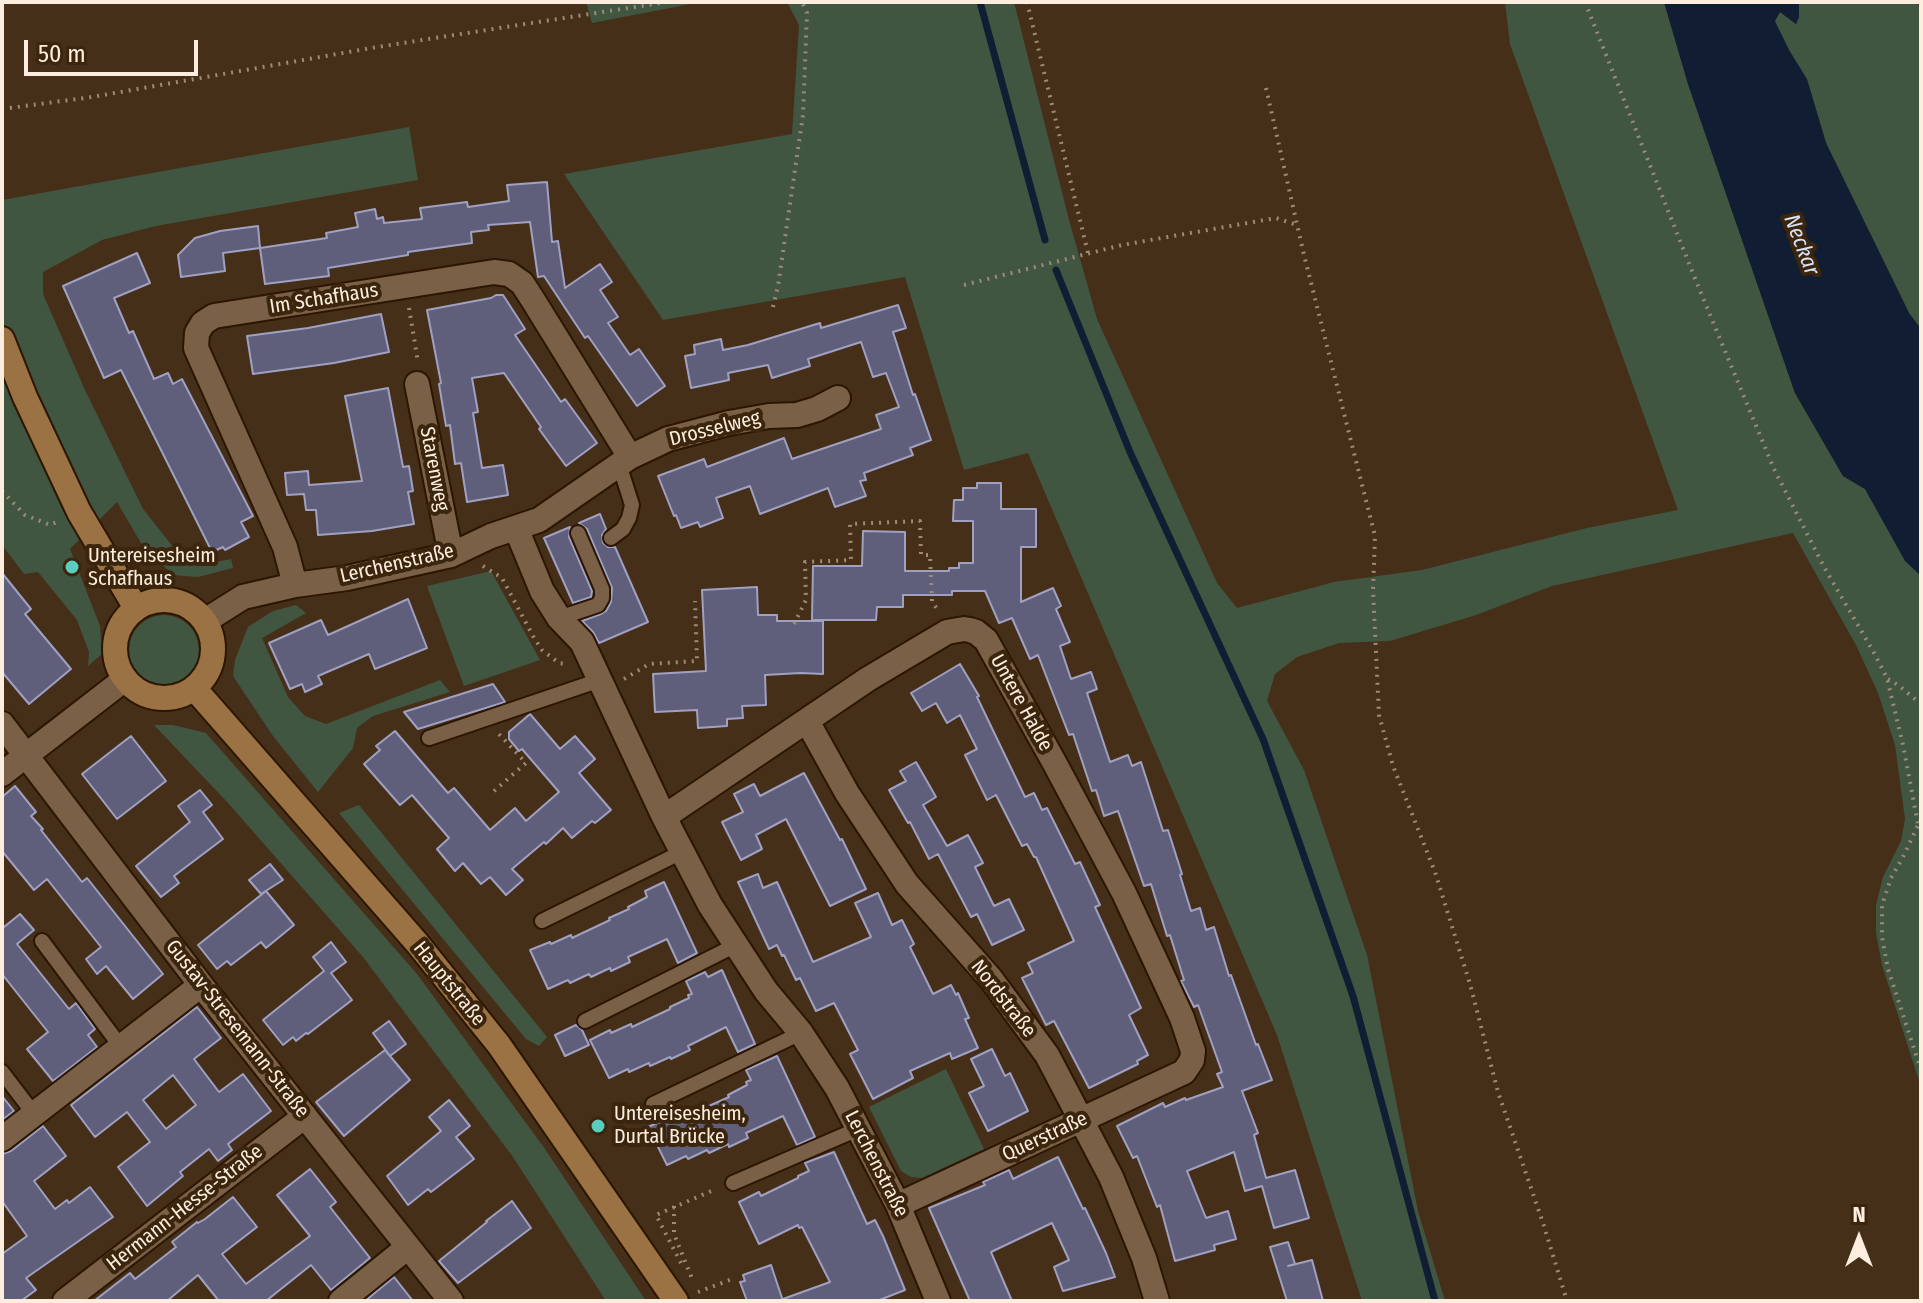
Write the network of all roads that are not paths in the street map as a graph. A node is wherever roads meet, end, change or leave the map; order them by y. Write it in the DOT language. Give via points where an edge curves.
graph roads {
  1 [pos="2,339"];
  2 [pos="417,384"];
  3 [pos="838,398"];
  4 [pos="624,460"];
  5 [pos="516,528"];
  6 [pos="578,533"];
  7 [pos="611,538"];
  8 [pos="451,555"];
  9 [pos="295,585"];
  10 [pos="136,608"];
  11 [pos="559,618"];
  12 [pos="205,621"];
  13 [pos="125,679"];
  14 [pos="600,679"];
  15 [pos="194,688"];
  16 [pos="807,721"];
  17 [pos="2,724"];
  18 [pos="429,738"];
  19 [pos="27,754"];
  20 [pos="2,774"];
  21 [pos="664,817"];
  22 [pos="682,852"];
  23 [pos="542,921"];
  24 [pos="42,941"];
  25 [pos="736,945"];
  26 [pos="201,985"];
  27 [pos="585,1021"];
  28 [pos="801,1033"];
  29 [pos="121,1047"];
  30 [pos="1190,1066"];
  31 [pos="2,1072"];
  32 [pos="653,1104"];
  33 [pos="34,1114"];
  34 [pos="305,1116"];
  35 [pos="1082,1120"];
  36 [pos="858,1129"];
  37 [pos="2,1139"];
  38 [pos="733,1183"];
  39 [pos="898,1205"];
  40 [pos="408,1247"];
  41 [pos="689,1295"];
  42 [pos="65,1301"];
  43 [pos="341,1301"];
  44 [pos="451,1301"];
  45 [pos="938,1301"];
  46 [pos="1157,1301"];
  1 -- 10 [label="main road" via="79,512"];
  2 -- 8 [label="street, Starenweg"];
  3 -- 4 [label="street, Drosselweg" via="797,415 729,423 668,439"];
  4 -- 5 [label="street, Drosselweg" via="539,520"];
  4 -- 7 [label="lane" via="632,505 623,529"];
  4 -- 9 [label="street, Im Schafhaus" via="522,283 509,274 494,272 214,316 197,333 196,348 285,547"];
  5 -- 8 [label="street, Lerchenstraße"];
  5 -- 11 [label="street, Lerchenstraße"];
  6 -- 11 [label="lane" via="602,598 598,605"];
  8 -- 9 [label="street, Lerchenstraße"];
  9 -- 12 [label="street, Lerchenstraße" via="243,597"];
  10 -- 12 [label="main road" via="175,601"];
  10 -- 13 [label="main road" via="116,635 117,665"];
  11 -- 14 [label="street, Lerchenstraße" via="582,642"];
  12 -- 15 [label="main road" via="213,655"];
  13 -- 15 [label="main road" via="147,695 166,699"];
  13 -- 19 [label="street"];
  14 -- 18 [label="lane"];
  14 -- 21 [label="street, Lerchenstraße"];
  15 -- 41 [label="main road, Hauptstraße" via="417,943"];
  16 -- 21 [label="street"];
  16 -- 30 [label="street, Untere Halde" via="947,632 964,629 986,640 1124,893 1182,1018 1193,1051"];
  16 -- 35 [label="street, Nordstraße" via="907,884 1047,1055"];
  17 -- 19 [label="street, Gustav-Stresemann-Straße"];
  19 -- 20 [label="street"];
  19 -- 26 [label="street, Gustav-Stresemann-Straße"];
  21 -- 22 [label="street, Lerchenstraße"];
  22 -- 23 [label="lane"];
  22 -- 25 [label="street, Lerchenstraße"];
  24 -- 29 [label="lane"];
  25 -- 27 [label="lane"];
  25 -- 28 [label="street, Lerchenstraße"];
  26 -- 29 [label="street"];
  26 -- 34 [label="street, Gustav-Stresemann-Straße"];
  28 -- 32 [label="lane"];
  28 -- 36 [label="street, Lerchenstraße"];
  29 -- 33 [label="street"];
  30 -- 35 [label="street, Querstraße"];
  31 -- 33 [label="lane"];
  33 -- 37 [label="street"];
  34 -- 40 [label="street, Gustav-Stresemann-Straße"];
  34 -- 42 [label="street, Hermann-Hesse-Straße"];
  35 -- 39 [label="street, Querstraße"];
  35 -- 46 [label="street, Nordstraße" via="1111,1177"];
  36 -- 38 [label="lane"];
  36 -- 39 [label="street, Lerchenstraße"];
  39 -- 45 [label="street, Lerchenstraße"];
  40 -- 43 [label="street"];
  40 -- 44 [label="street, Gustav-Stresemann-Straße"];
}
